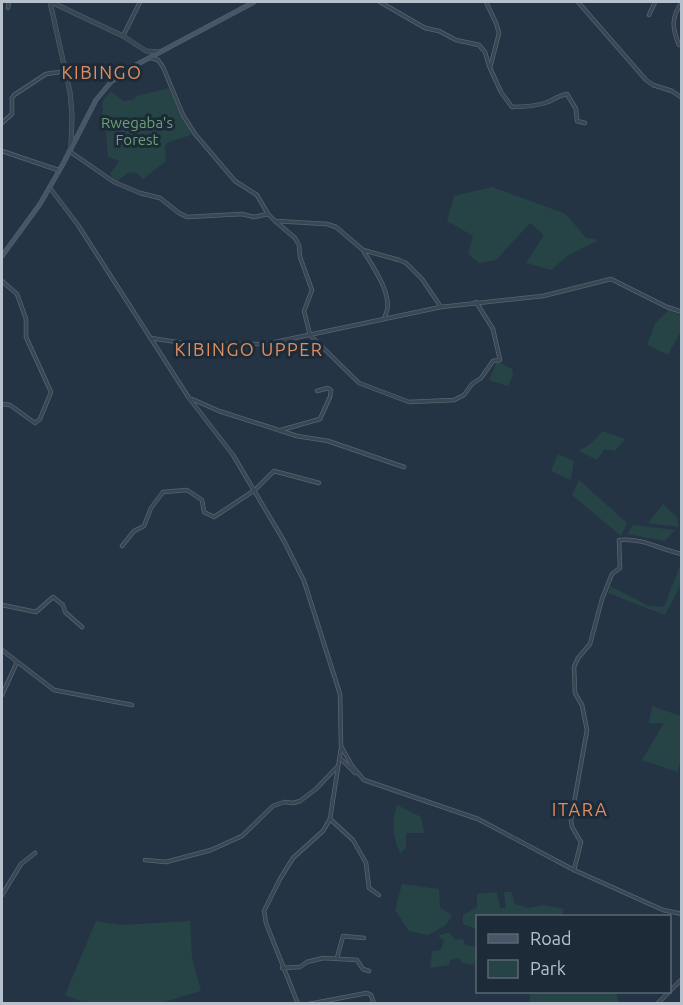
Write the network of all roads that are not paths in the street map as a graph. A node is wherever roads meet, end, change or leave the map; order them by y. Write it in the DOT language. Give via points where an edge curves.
graph roads {
  1 [pos="9,2"];
  2 [pos="50,2"];
  3 [pos="140,2"];
  4 [pos="254,2"];
  5 [pos="381,2"];
  6 [pos="486,2"];
  7 [pos="578,2"];
  8 [pos="655,2"];
  9 [pos="681,2"];
  10 [pos="8,8"];
  11 [pos="649,15"];
  12 [pos="123,36"];
  13 [pos="679,45"];
  14 [pos="146,51"];
  15 [pos="162,52"];
  16 [pos="150,58"];
  17 [pos="490,68"];
  18 [pos="67,71"];
  19 [pos="681,98"];
  20 [pos="2,123"];
  21 [pos="585,123"];
  22 [pos="71,146"];
  23 [pos="2,150"];
  24 [pos="69,152"];
  25 [pos="58,170"];
  26 [pos="50,188"];
  27 [pos="268,214"];
  28 [pos="275,221"];
  29 [pos="363,250"];
  30 [pos="2,256"];
  31 [pos="2,280"];
  32 [pos="476,302"];
  33 [pos="441,307"];
  34 [pos="681,312"];
  35 [pos="381,319"];
  36 [pos="310,335"];
  37 [pos="150,338"];
  38 [pos="316,391"];
  39 [pos="189,398"];
  40 [pos="2,404"];
  41 [pos="279,430"];
  42 [pos="404,467"];
  43 [pos="319,483"];
  44 [pos="255,490"];
  45 [pos="122,546"];
  46 [pos="681,554"];
  47 [pos="2,605"];
  48 [pos="82,627"];
  49 [pos="2,650"];
  50 [pos="17,662"];
  51 [pos="2,695"];
  52 [pos="132,705"];
  53 [pos="341,746"];
  54 [pos="340,757"];
  55 [pos="338,766"];
  56 [pos="357,775"];
  57 [pos="330,819"];
  58 [pos="35,853"];
  59 [pos="145,860"];
  60 [pos="573,870"];
  61 [pos="2,895"];
  62 [pos="379,895"];
  63 [pos="681,914"];
  64 [pos="364,938"];
  65 [pos="338,958"];
  66 [pos="282,968"];
  67 [pos="369,971"];
  68 [pos="298,1004"];
  69 [pos="309,1004"];
  70 [pos="374,1004"];
  1 -- 10 [label="street"];
  2 -- 12 [label="street"];
  2 -- 18 [label="street"];
  3 -- 12 [label="street"];
  4 -- 15 [label="main road"];
  5 -- 17 [label="street" via="425,28 479,45"];
  6 -- 17 [label="street" via="499,33"];
  7 -- 19 [label="street" via="646,80"];
  8 -- 11 [label="street"];
  9 -- 13 [label="street" via="674,14 673,27"];
  12 -- 14 [label="street"];
  14 -- 15 [label="street"];
  14 -- 16 [label="street"];
  15 -- 16 [label="main road"];
  16 -- 22 [label="main road" via="103,90"];
  16 -- 27 [label="street" via="163,67 195,134 235,181 257,195"];
  17 -- 21 [label="street" via="512,107 540,105 567,94 576,109 577,121"];
  18 -- 20 [label="street" via="44,75 14,95 12,114"];
  18 -- 22 [label="street"];
  22 -- 24 [label="main road"];
  23 -- 25 [label="street"];
  24 -- 25 [label="main road"];
  24 -- 27 [label="street" via="118,184 160,198 187,217"];
  25 -- 26 [label="main road"];
  26 -- 30 [label="main road"];
  26 -- 37 [label="street"];
  27 -- 28 [label="street"];
  28 -- 29 [label="street" via="332,225"];
  28 -- 36 [label="street" via="299,245 312,290 304,311"];
  29 -- 33 [label="street" via="406,263"];
  29 -- 35 [label="street" via="387,297 386,316"];
  31 -- 40 [label="street" via="17,294 26,319 27,339 51,392 35,423 10,405"];
  32 -- 33 [label="street"];
  32 -- 34 [label="street" via="543,296 611,279"];
  32 -- 36 [label="street" via="493,329 500,360 493,361 464,395 454,400 409,402 361,384"];
  33 -- 35 [label="street"];
  35 -- 36 [label="street"];
  36 -- 37 [label="street" via="266,344 224,345"];
  37 -- 39 [label="street"];
  38 -- 41 [label="street" via="331,390 320,419"];
  39 -- 41 [label="street"];
  39 -- 44 [label="street"];
  41 -- 42 [label="street" via="328,441"];
  43 -- 44 [label="street" via="274,471"];
  44 -- 45 [label="street" via="214,517 204,512 203,501 187,490 163,492 144,526 134,531"];
  44 -- 53 [label="street" via="304,581 340,694"];
  46 -- 60 [label="street" via="642,540 620,540 620,568 612,574 602,599 590,644 575,663 575,691 587,730 572,820 581,842"];
  47 -- 48 [label="street" via="36,612 52,597"];
  49 -- 50 [label="street"];
  50 -- 51 [label="street"];
  50 -- 52 [label="street" via="54,690"];
  53 -- 54 [label="street"];
  53 -- 56 [label="street"];
  54 -- 55 [label="street"];
  54 -- 56 [label="street"];
  55 -- 57 [label="street"];
  55 -- 59 [label="street" via="300,801 273,806 242,836 211,850 166,862"];
  56 -- 60 [label="street" via="478,819"];
  57 -- 62 [label="street" via="353,840 366,863 369,888"];
  57 -- 66 [label="street" via="323,831 293,858 264,911"];
  58 -- 61 [label="street" via="21,864"];
  60 -- 63 [label="street" via="663,910"];
  64 -- 65 [label="street" via="343,936"];
  65 -- 66 [label="street" via="320,958 300,967"];
  65 -- 67 [label="street" via="357,960"];
  66 -- 68 [label="street"];
  69 -- 70 [label="street" via="367,993"];
}
